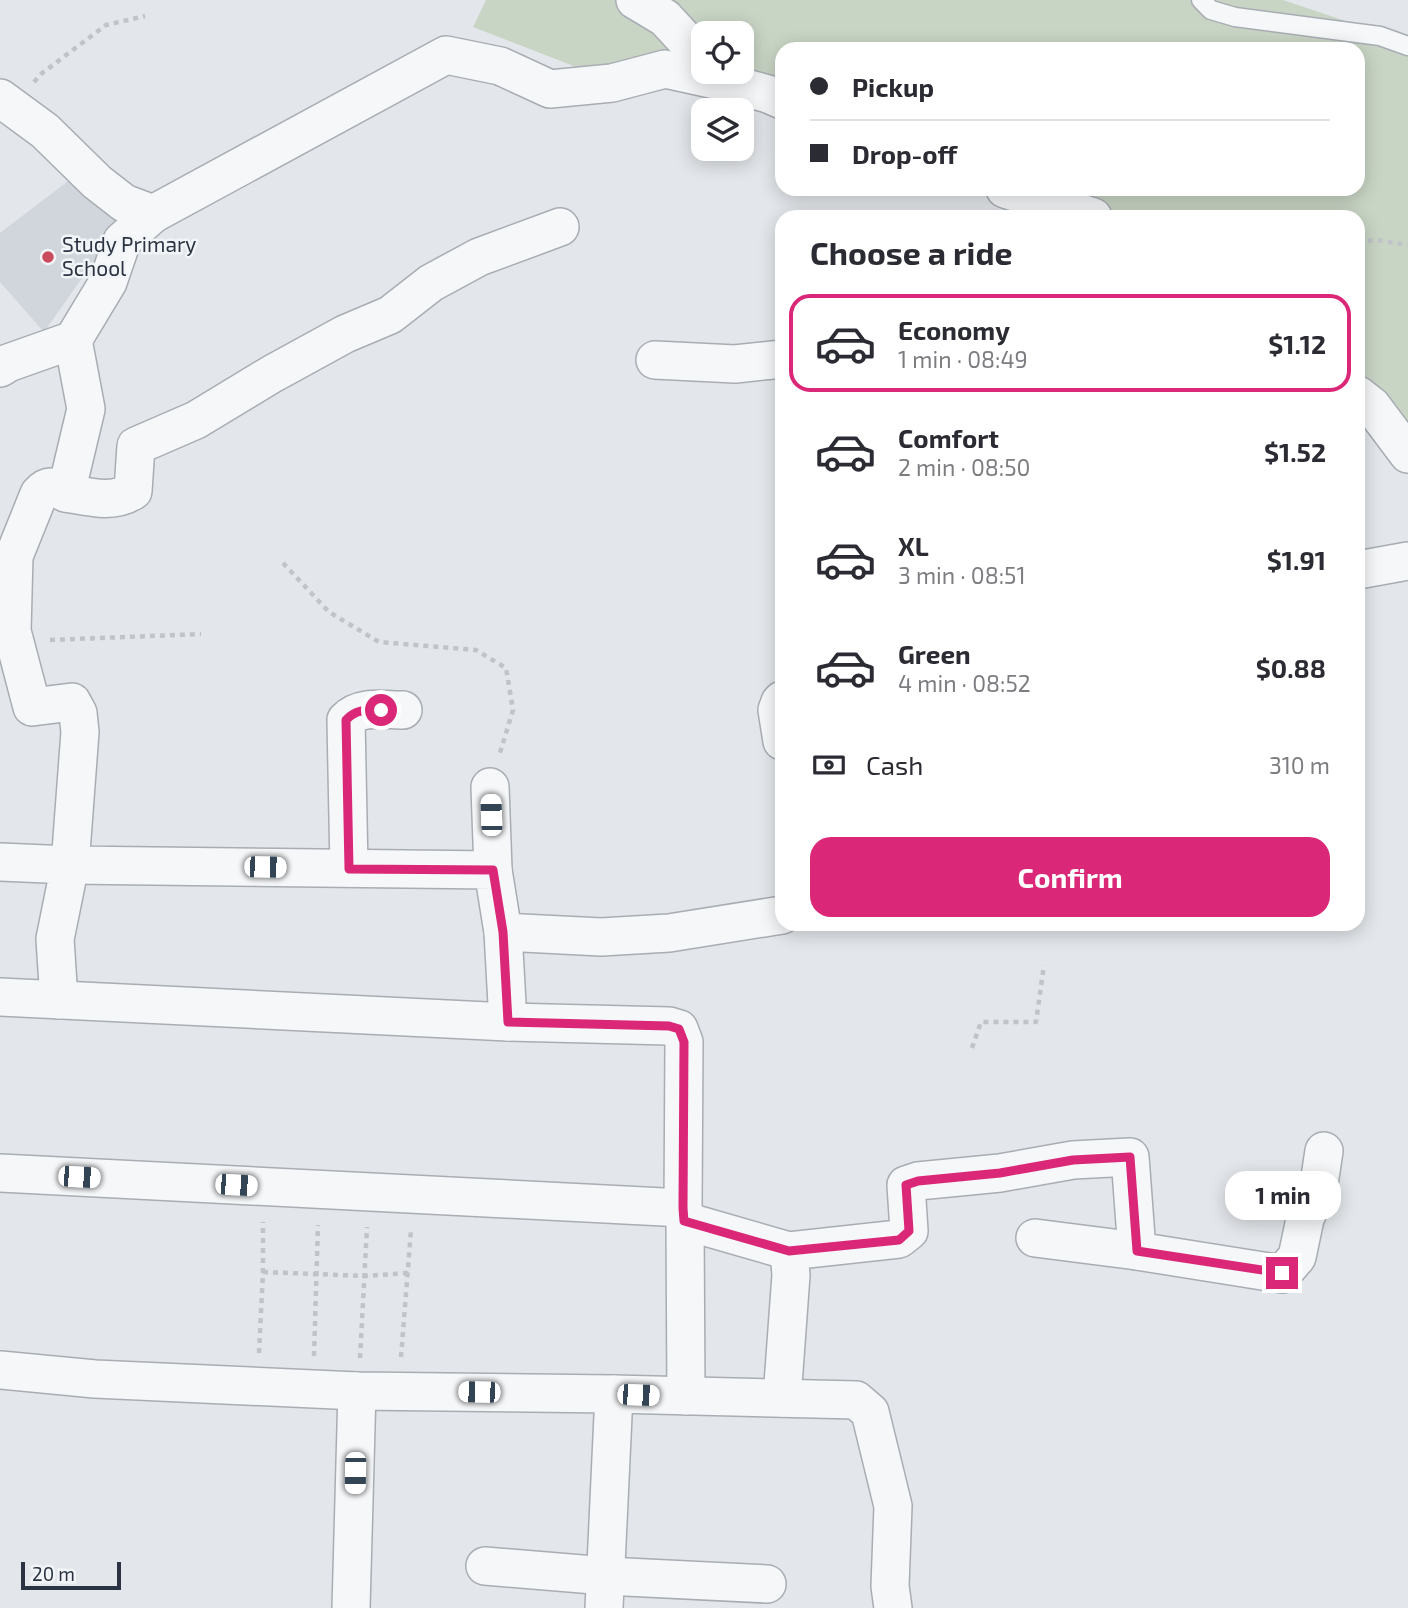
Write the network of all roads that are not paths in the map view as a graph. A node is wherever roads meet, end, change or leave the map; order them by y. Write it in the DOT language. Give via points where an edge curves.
graph roads {
  1 [pos="635,0"];
  2 [pos="1201,0"];
  3 [pos="691,46"];
  4 [pos="1408,46"];
  5 [pos="691,70"];
  6 [pos="745,84"];
  7 [pos="775,97"];
  8 [pos="7,103"];
  9 [pos="1027,196"];
  10 [pos="1071,210"];
  11 [pos="153,214"];
  12 [pos="560,227"];
  13 [pos="73,340"];
  14 [pos="654,360"];
  15 [pos="775,360"];
  16 [pos="0,368"];
  17 [pos="1365,400"];
  18 [pos="1408,454"];
  19 [pos="66,494"];
  20 [pos="1408,561"];
  21 [pos="1365,569"];
  22 [pos="403,710"];
  23 [pos="490,787"];
  24 [pos="0,862"];
  25 [pos="70,865"];
  26 [pos="349,869"];
  27 [pos="493,870"];
  28 [pos="775,916"];
  29 [pos="503,932"];
  30 [pos="0,997"];
  31 [pos="60,1000"];
  32 [pos="508,1022"];
  33 [pos="1324,1151"];
  34 [pos="0,1173"];
  35 [pos="684,1214"];
  36 [pos="1035,1238"];
  37 [pos="789,1251"];
  38 [pos="1137,1251"];
  39 [pos="0,1370"];
  40 [pos="357,1391"];
  41 [pos="614,1394"];
  42 [pos="686,1396"];
  43 [pos="782,1398"];
  44 [pos="485,1566"];
  45 [pos="767,1584"];
  46 [pos="605,1592"];
  47 [pos="351,1608"];
  48 [pos="893,1608"];
  1 -- 3 [label="street" via="665,18"];
  2 -- 4 [label="lane" via="1211,10 1235,17 1380,36"];
  5 -- 11 [label="street" via="665,69 612,83 550,89 500,66 446,55"];
  6 -- 7 [label="street"];
  8 -- 11 [label="street" via="124,203"];
  9 -- 10 [label="street"];
  11 -- 13 [label="street" via="122,242 108,282"];
  12 -- 19 [label="street" via="479,257 431,283 390,315 284,367 196,420 136,446 133,491 123,497"];
  13 -- 16 [label="street"];
  13 -- 19 [label="street" via="86,408"];
  14 -- 15 [label="street" via="735,364"];
  17 -- 18 [label="street"];
  19 -- 25 [label="street" via="52,487 38,494 14,556 12,631 32,707 72,702 78,713"];
  20 -- 21 [label="street"];
  22 -- 26 [label="street" via="359,710 346,720"];
  23 -- 27 [label="street"];
  24 -- 25 [label="street"];
  25 -- 26 [label="street"];
  25 -- 31 [label="street" via="55,939"];
  26 -- 27 [label="street"];
  27 -- 29 [label="street"];
  28 -- 29 [label="street" via="669,933 601,937"];
  29 -- 32 [label="street"];
  30 -- 31 [label="street"];
  31 -- 32 [label="street"];
  32 -- 35 [label="street" via="679,1029 684,1042"];
  33 -- 38 [label="street" via="1297,1257 1282,1273"];
  34 -- 35 [label="street" via="369,1191"];
  35 -- 37 [label="street"];
  35 -- 42 [label="street"];
  36 -- 38 [label="street"];
  37 -- 38 [label="street" via="899,1240 909,1231 906,1185 918,1181 1130,1157"];
  37 -- 43 [label="street"];
  39 -- 40 [label="street"];
  40 -- 41 [label="street"];
  40 -- 47 [label="street"];
  41 -- 42 [label="street"];
  41 -- 46 [label="street"];
  42 -- 43 [label="street"];
  43 -- 48 [label="street" via="856,1400 870,1412 893,1506"];
  44 -- 46 [label="street"];
  45 -- 46 [label="street"];
}
